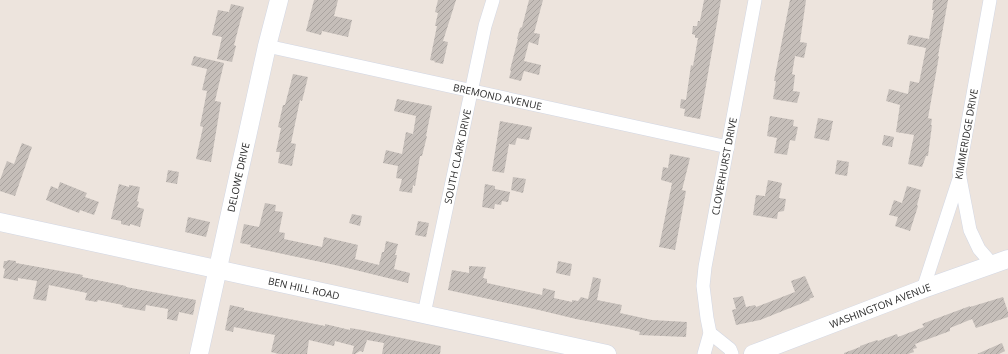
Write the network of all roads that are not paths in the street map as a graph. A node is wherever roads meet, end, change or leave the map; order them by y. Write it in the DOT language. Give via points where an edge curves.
graph roads {
  1 [pos="279,0"];
  2 [pos="493,0"];
  3 [pos="755,0"];
  4 [pos="990,0"];
  5 [pos="267,46"];
  6 [pos="471,91"];
  7 [pos="728,147"];
  8 [pos="960,176"];
  9 [pos="0,222"];
  10 [pos="1000,261"];
  11 [pos="218,269"];
  12 [pos="923,289"];
  13 [pos="424,314"];
  14 [pos="710,333"];
  15 [pos="199,354"];
  16 [pos="607,354"];
  17 [pos="704,354"];
  18 [pos="732,354"];
  19 [pos="753,354"];
  1 -- 5 [label="street, DELOWE DRIVE"];
  2 -- 6 [label="street, SOUTH CLARK DRIVE"];
  3 -- 7 [label="street, CLOVERHURST DRIVE"];
  4 -- 8 [label="street, KIMMERIDGE DRIVE"];
  5 -- 6 [label="street, BREMOND AVENUE"];
  5 -- 11 [label="street, DELOWE DRIVE"];
  6 -- 7 [label="street, BREMOND AVENUE"];
  6 -- 13 [label="street, SOUTH CLARK DRIVE"];
  7 -- 14 [label="street, CLOVERHURST DRIVE" via="705,267 704,286"];
  8 -- 10 [label="street" via="970,230 979,249"];
  8 -- 12 [label="street, KIMMERIDGE DRIVE"];
  9 -- 11 [label="street, BEN HILL ROAD"];
  10 -- 12 [label="street, WASHINGTON AVENUE"];
  11 -- 13 [label="street, BEN HILL ROAD"];
  11 -- 15 [label="street, DELOWE DRIVE"];
  12 -- 19 [label="street, WASHINGTON AVENUE"];
  13 -- 16 [label="street, BEN HILL ROAD"];
  14 -- 17 [label="street, CLOVERHURST DRIVE"];
  14 -- 18 [label="street" via="730,349"];
}
